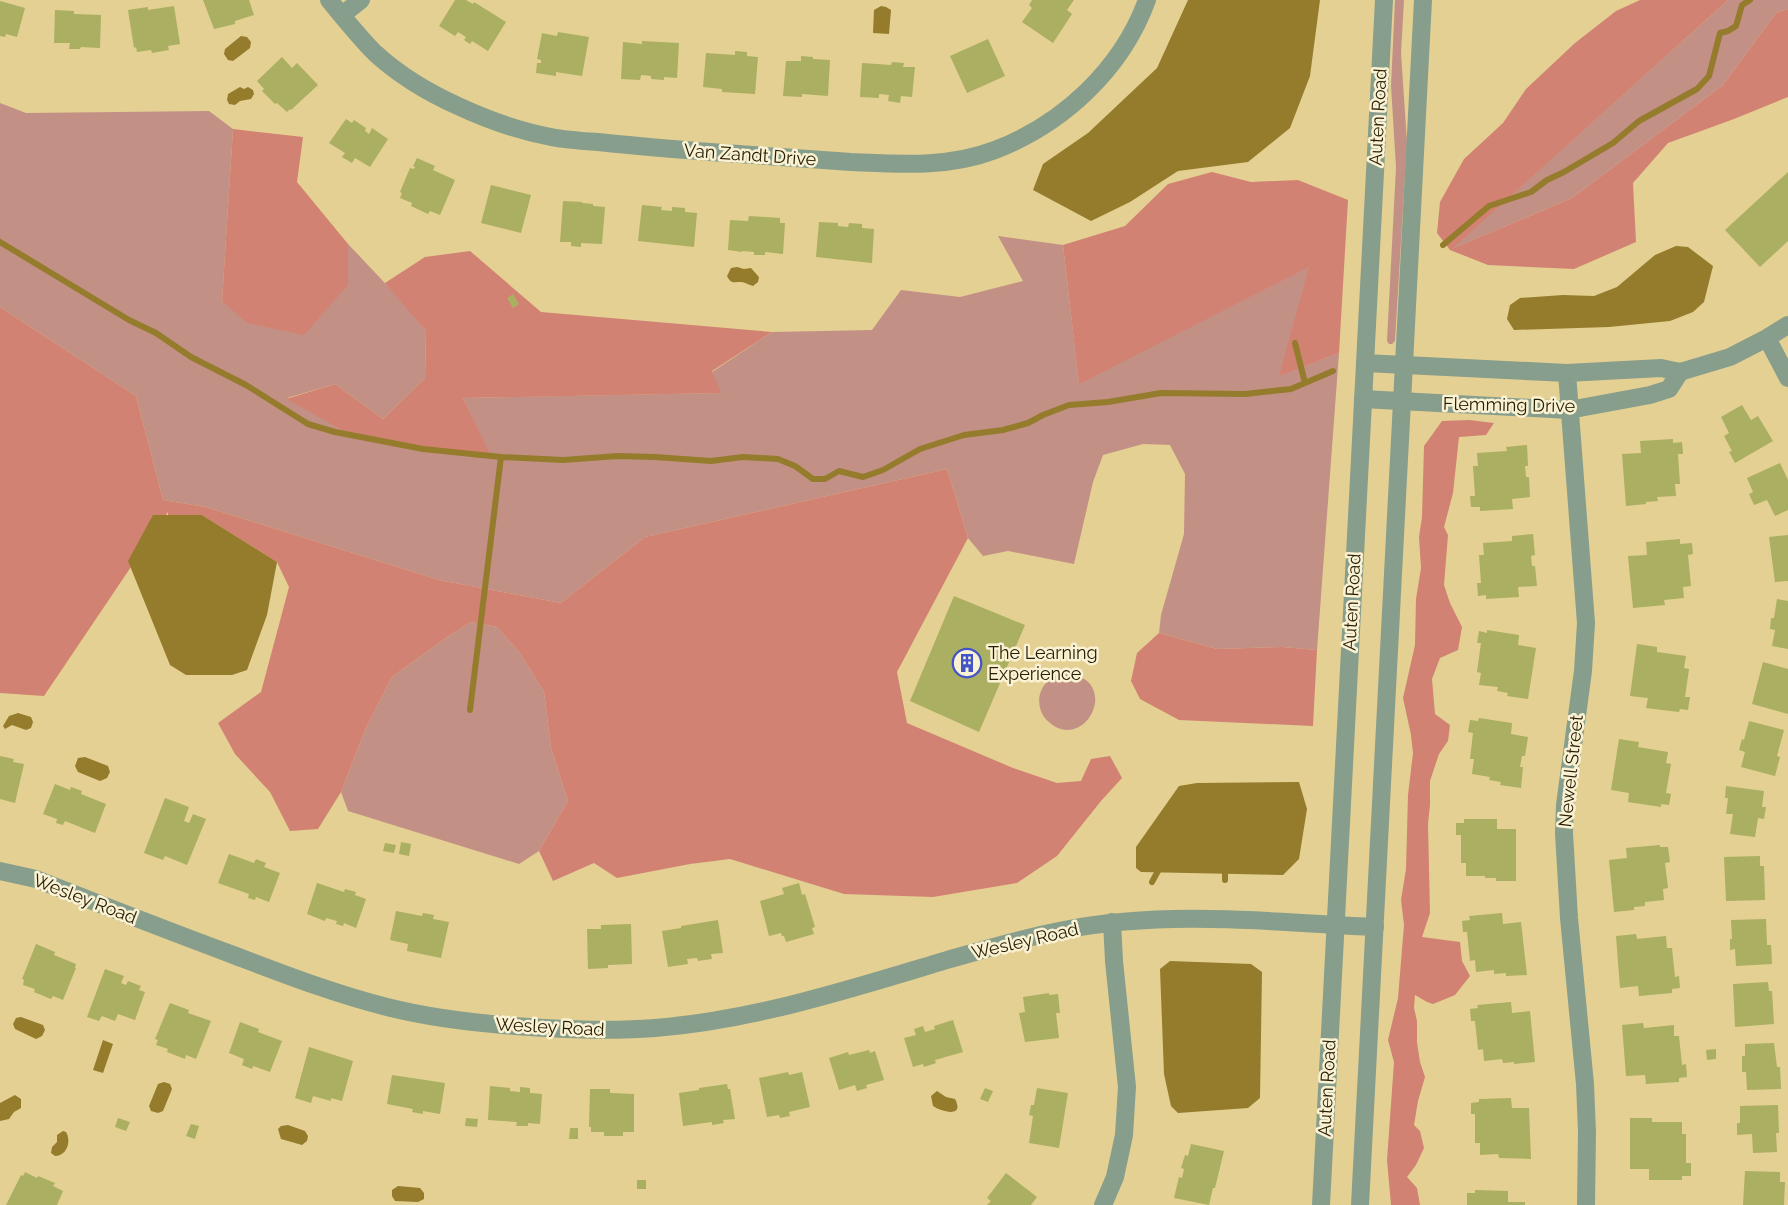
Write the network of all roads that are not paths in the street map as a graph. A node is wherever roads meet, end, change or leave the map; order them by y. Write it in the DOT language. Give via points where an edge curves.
graph roads {
  1 [pos="329,0"];
  2 [pos="361,0"];
  3 [pos="1147,0"];
  4 [pos="1384,0"];
  5 [pos="1423,0"];
  6 [pos="342,15"];
  7 [pos="1788,325"];
  8 [pos="1767,338"];
  9 [pos="1365,363"];
  10 [pos="1405,366"];
  11 [pos="1680,372"];
  12 [pos="1567,373"];
  13 [pos="1788,378"];
  14 [pos="1363,399"];
  15 [pos="1403,402"];
  16 [pos="1569,410"];
  17 [pos="0,871"];
  18 [pos="1112,922"];
  19 [pos="1335,925"];
  20 [pos="1375,927"];
  21 [pos="1103,1205"];
  22 [pos="1321,1205"];
  23 [pos="1360,1205"];
  24 [pos="1586,1205"];
  1 -- 6 [label="street, Van Zandt Drive"];
  2 -- 6 [label="street"];
  3 -- 6 [label="street, Van Zandt Drive" via="1118,56 1066,111 994,150 953,161 915,165 552,137 496,122 417,85 376,53"];
  4 -- 9 [label="street, Auten Road"];
  5 -- 10 [label="street"];
  7 -- 8 [label="street, Flemming Drive"];
  8 -- 11 [label="street, Flemming Drive" via="1730,357"];
  8 -- 13 [label="street"];
  9 -- 10 [label="street, Flemming Drive"];
  9 -- 14 [label="street, Auten Road"];
  10 -- 12 [label="street, Flemming Drive"];
  10 -- 15 [label="street"];
  11 -- 12 [label="street, Flemming Drive" via="1661,368"];
  11 -- 16 [label="street, Flemming Drive" via="1669,389"];
  12 -- 16 [label="street, Newell Street"];
  14 -- 15 [label="street, Flemming Drive"];
  14 -- 19 [label="street, Auten Road"];
  15 -- 16 [label="street, Flemming Drive"];
  15 -- 20 [label="street"];
  16 -- 24 [label="street, Newell Street" via="1586,623 1564,833 1585,1084"];
  17 -- 18 [label="street, Wesley Road" via="36,879 328,991 389,1008 448,1020 589,1030 710,1022 769,1011 1018,939"];
  18 -- 19 [label="street, Wesley Road" via="1182,918"];
  18 -- 21 [label="street" via="1127,1087 1124,1135 1115,1177"];
  19 -- 20 [label="street, Wesley Road"];
  19 -- 22 [label="street, Auten Road"];
  20 -- 23 [label="street"];
}
